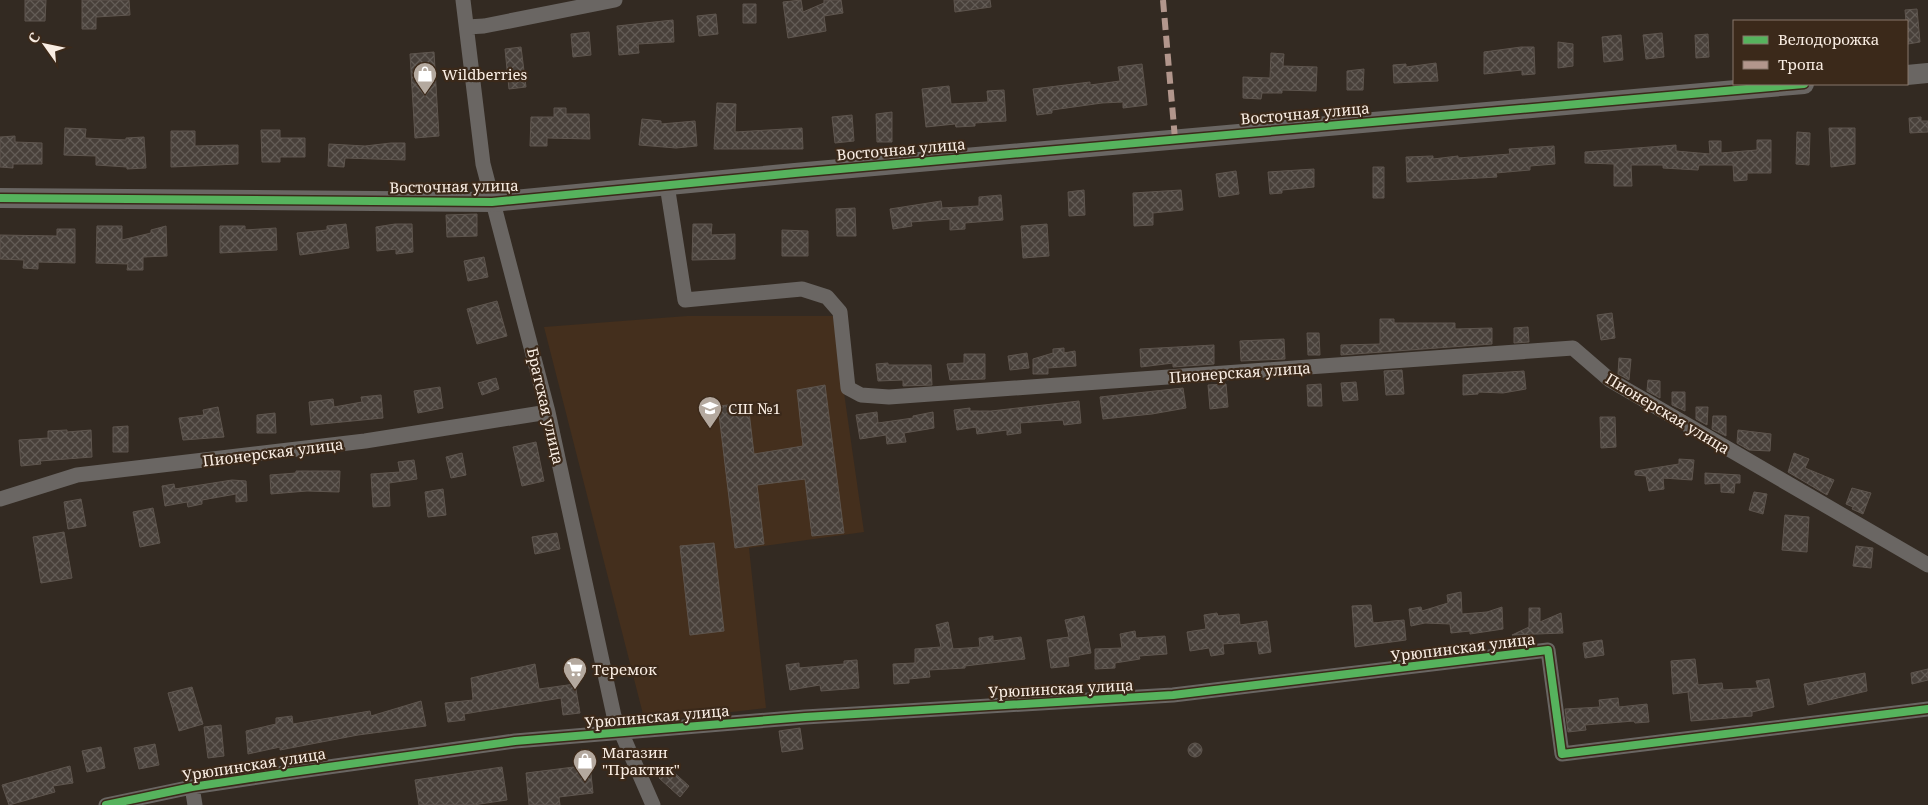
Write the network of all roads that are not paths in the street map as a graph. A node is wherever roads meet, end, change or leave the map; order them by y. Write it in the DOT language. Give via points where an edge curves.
graph roads {
  1 [pos="463,0"];
  2 [pos="615,0"];
  3 [pos="467,27"];
  4 [pos="1928,73"];
  5 [pos="1908,75"];
  6 [pos="1793,85"];
  7 [pos="667,185"];
  8 [pos="0,198"];
  9 [pos="492,202"];
  10 [pos="548,412"];
  11 [pos="0,499"];
  12 [pos="1928,565"];
  13 [pos="1928,709"];
  14 [pos="622,733"];
  15 [pos="192,787"];
  16 [pos="106,805"];
  17 [pos="195,805"];
  18 [pos="653,805"];
  1 -- 3 [label="street, Братская улица"];
  2 -- 3 [label="street"];
  3 -- 9 [label="street, Братская улица" via="483,164"];
  4 -- 5 [label="street"];
  6 -- 7 [label="street, Восточная улица"];
  7 -- 9 [label="street, Восточная улица"];
  7 -- 12 [label="street, Пионерская улица" via="685,300 802,290 827,297 840,312 848,388 861,395 889,397 1572,348 1610,380"];
  8 -- 9 [label="street, Восточная улица"];
  9 -- 10 [label="street, Братская улица"];
  10 -- 11 [label="street, Пионерская улица" via="365,441 77,475"];
  10 -- 14 [label="street, Братская улица" via="614,716"];
  13 -- 14 [label="street, Урюпинская улица" via="1562,754 1548,650 1173,695 805,717"];
  14 -- 15 [label="street, Урюпинская улица" via="515,742"];
  14 -- 18 [label="street, Братская улица"];
  15 -- 16 [label="street, Урюпинская улица"];
  15 -- 17 [label="street"];
}
